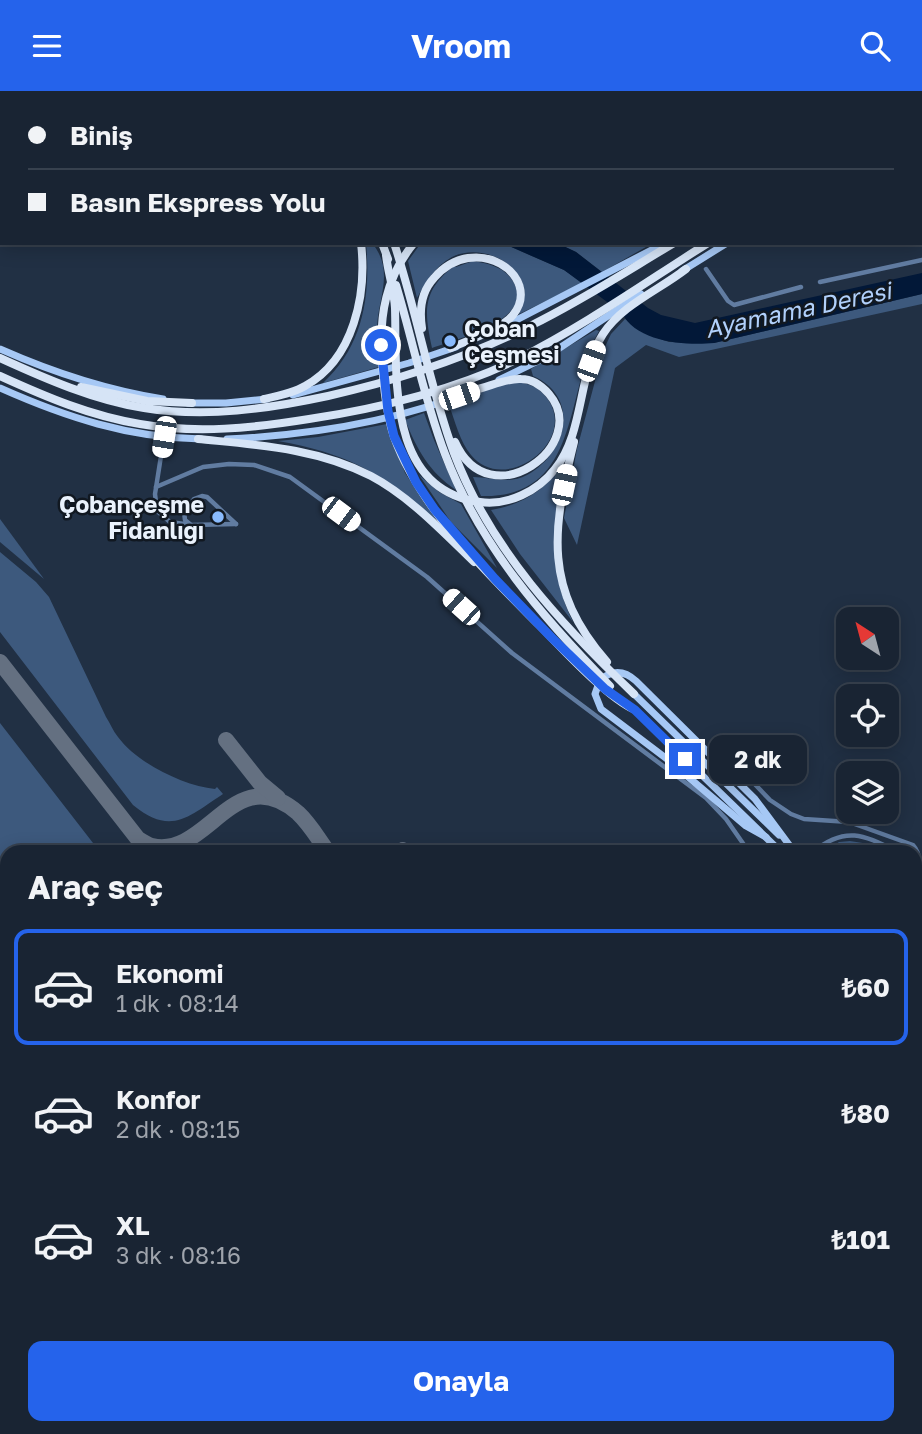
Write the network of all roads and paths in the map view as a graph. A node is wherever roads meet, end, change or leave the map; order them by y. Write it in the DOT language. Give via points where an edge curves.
graph roads {
  1 [pos="361,245"];
  2 [pos="383,245"];
  3 [pos="395,245"];
  4 [pos="413,245"];
  5 [pos="661,245"];
  6 [pos="671,245"];
  7 [pos="705,245"];
  8 [pos="724,245"];
  9 [pos="386,255"];
  10 [pos="922,260"];
  11 [pos="686,269"];
  12 [pos="706,269"];
  13 [pos="820,282"];
  14 [pos="801,287"];
  15 [pos="451,348"];
  16 [pos="0,349"];
  17 [pos="424,352"];
  18 [pos="0,358"];
  19 [pos="0,376"];
  20 [pos="51,381"];
  21 [pos="0,388"];
  22 [pos="474,390"];
  23 [pos="582,398"];
  24 [pos="264,399"];
  25 [pos="192,403"];
  26 [pos="442,413"];
  27 [pos="164,437"];
  28 [pos="198,439"];
  29 [pos="156,487"];
  30 [pos="191,525"];
  31 [pos="495,579"];
  32 [pos="634,694"];
  33 [pos="635,710"];
  34 [pos="726,745"];
  35 [pos="766,837"];
  36 [pos="744,845"];
  37 [pos="774,845"];
  38 [pos="789,845"];
  39 [pos="789,845"];
  40 [pos="824,845"];
  41 [pos="884,845"];
  42 [pos="911,845"];
  1 -- 24 [label="highway" via="359,309 344,344 312,382"];
  2 -- 9 [label="highway"];
  3 -- 17 [label="highway"];
  4 -- 31 [label="highway" via="397,267 383,304 382,365 394,436 425,496"];
  5 -- 15 [label="main road" via="530,315"];
  6 -- 20 [label="highway" via="546,319 454,359 361,388 268,408 202,413 124,404"];
  7 -- 19 [label="highway" via="518,359 468,380 363,410 251,427 177,429 91,413"];
  8 -- 11 [label="main road"];
  9 -- 23 [label="highway" via="394,298 400,420 420,464 446,491 477,502 497,503 528,492 553,472 567,449"];
  9 -- 33 [label="highway" via="435,426 481,527 537,608"];
  10 -- 13 [label="street"];
  11 -- 22 [label="main road" via="546,357"];
  11 -- 23 [label="highway" via="611,324 596,347"];
  12 -- 14 [label="street" via="734,305"];
  15 -- 17 [label="highway" via="514,314 520,299 518,283 500,263 463,257 436,275 420,307"];
  15 -- 24 [label="main road" via="309,391"];
  16 -- 25 [label="main road" via="81,381"];
  17 -- 26 [label="highway"];
  18 -- 20 [label="highway"];
  20 -- 25 [label="highway" via="147,401"];
  21 -- 27 [label="main road" via="84,421"];
  22 -- 26 [label="highway" via="511,379 542,387 554,400 560,418 545,454 516,474 481,472 463,456"];
  22 -- 28 [label="main road" via="364,424"];
  23 -- 32 [label="highway" via="559,508 559,570 576,621"];
  24 -- 25 [label="main road"];
  26 -- 32 [label="highway" via="461,468 507,552 556,615"];
  27 -- 28 [label="main road"];
  27 -- 29 [label="street"];
  28 -- 31 [label="highway" via="312,453 371,476 396,492"];
  29 -- 30 [label="street" via="157,511 170,522"];
  29 -- 36 [label="street" via="203,467 229,464 254,465 290,477 427,577 512,653 706,798"];
  30 -- 30 [label="street" via="184,512 202,496 236,524"];
  31 -- 33 [label="highway" via="575,661"];
  32 -- 38 [label="main road"];
  33 -- 35 [label="main road"];
  34 -- 42 [label="street" via="726,754 782,809 804,818 859,824"];
  35 -- 37 [label="main road"];
  35 -- 39 [label="main road" via="746,827 601,709 595,694 600,680 611,673 626,674 746,789"];
  40 -- 41 [label="street" via="838,837 856,835"];
}
